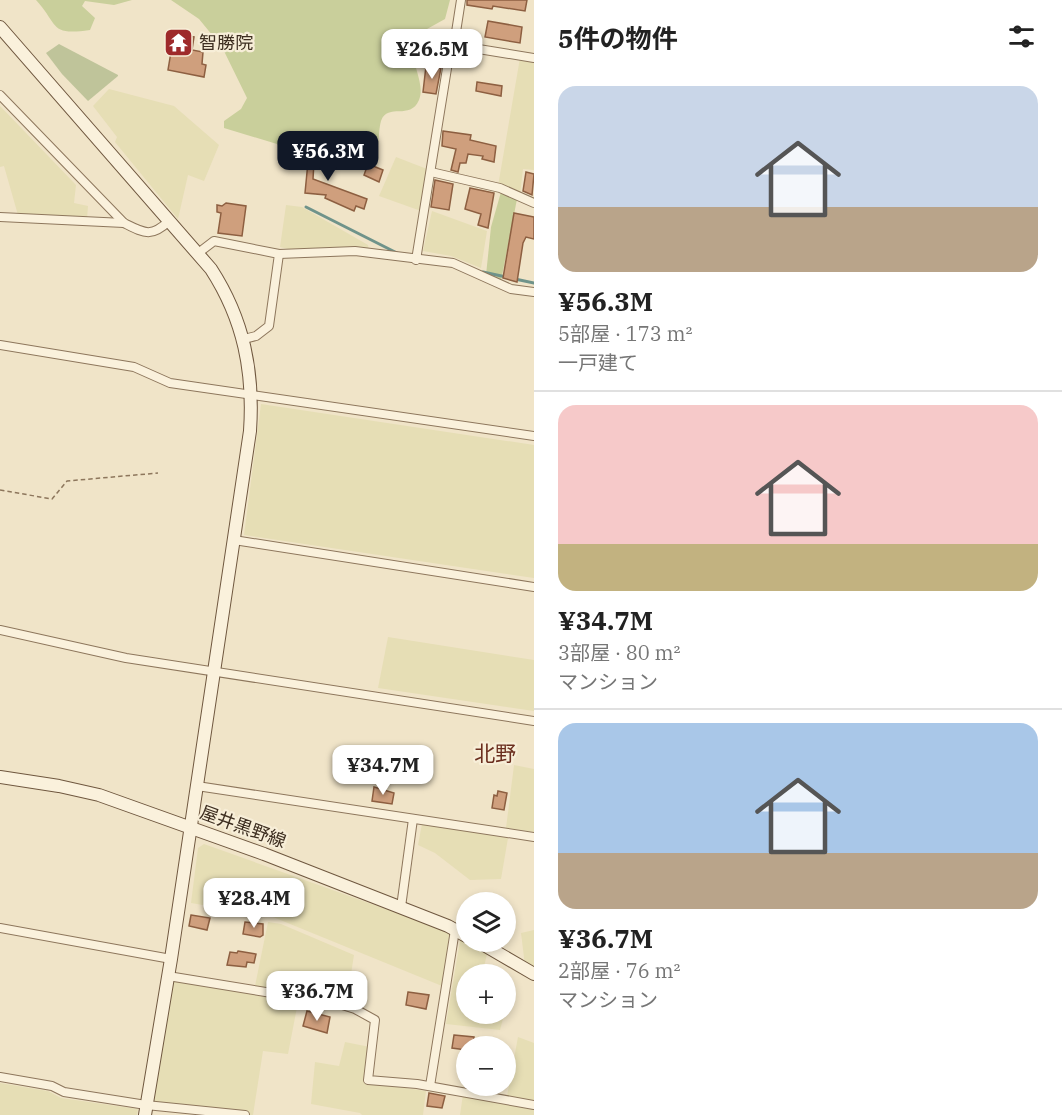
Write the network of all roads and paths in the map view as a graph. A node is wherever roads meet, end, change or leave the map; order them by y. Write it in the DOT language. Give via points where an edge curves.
graph roads {
  1 [pos="462,0"];
  2 [pos="0,27"];
  3 [pos="454,45"];
  4 [pos="534,58"];
  5 [pos="0,95"];
  6 [pos="431,172"];
  7 [pos="534,203"];
  8 [pos="0,217"];
  9 [pos="169,221"];
  10 [pos="124,223"];
  11 [pos="197,254"];
  12 [pos="279,254"];
  13 [pos="416,260"];
  14 [pos="534,292"];
  15 [pos="244,339"];
  16 [pos="0,345"];
  17 [pos="252,396"];
  18 [pos="534,436"];
  19 [pos="158,473"];
  20 [pos="0,490"];
  21 [pos="234,540"];
  22 [pos="534,587"];
  23 [pos="0,630"];
  24 [pos="214,672"];
  25 [pos="534,721"];
  26 [pos="0,777"];
  27 [pos="197,786"];
  28 [pos="413,819"];
  29 [pos="190,827"];
  30 [pos="534,837"];
  31 [pos="401,907"];
  32 [pos="0,928"];
  33 [pos="454,930"];
  34 [pos="496,952"];
  35 [pos="171,959"];
  36 [pos="534,974"];
  37 [pos="168,976"];
  38 [pos="0,1077"];
  39 [pos="430,1086"];
  40 [pos="534,1105"];
  41 [pos="146,1110"];
  42 [pos="246,1115"];
  1 -- 3 [label="street"];
  2 -- 9 [label="street"];
  3 -- 4 [label="street"];
  3 -- 6 [label="street"];
  5 -- 10 [label="street"];
  6 -- 7 [label="street" via="500,188"];
  6 -- 13 [label="street"];
  8 -- 10 [label="street"];
  9 -- 10 [label="street" via="151,233"];
  9 -- 11 [label="street"];
  11 -- 12 [label="street" via="214,241"];
  11 -- 15 [label="street" via="225,291"];
  12 -- 13 [label="street" via="355,251"];
  12 -- 15 [label="street" via="269,326"];
  13 -- 14 [label="street" via="453,263 511,289"];
  15 -- 17 [label="street"];
  16 -- 17 [label="street" via="134,367 170,383"];
  17 -- 18 [label="street"];
  17 -- 21 [label="street"];
  19 -- 20 [label="path" via="67,481 51,499"];
  21 -- 22 [label="street"];
  21 -- 24 [label="street"];
  23 -- 24 [label="street" via="126,658"];
  24 -- 25 [label="street"];
  24 -- 27 [label="street"];
  26 -- 29 [label="street, 屋井黒野線" via="99,795"];
  27 -- 28 [label="street"];
  27 -- 29 [label="street"];
  28 -- 30 [label="street"];
  28 -- 31 [label="street"];
  29 -- 31 [label="street, 屋井黒野線"];
  29 -- 35 [label="street"];
  31 -- 33 [label="street, 屋井黒野線"];
  32 -- 35 [label="street"];
  33 -- 39 [label="street"];
  34 -- 36 [label="street"];
  35 -- 37 [label="street"];
  37 -- 39 [label="street" via="355,1009 375,1020 368,1080"];
  37 -- 41 [label="street"];
  38 -- 41 [label="street"];
  39 -- 40 [label="street"];
  41 -- 42 [label="street"];
}
